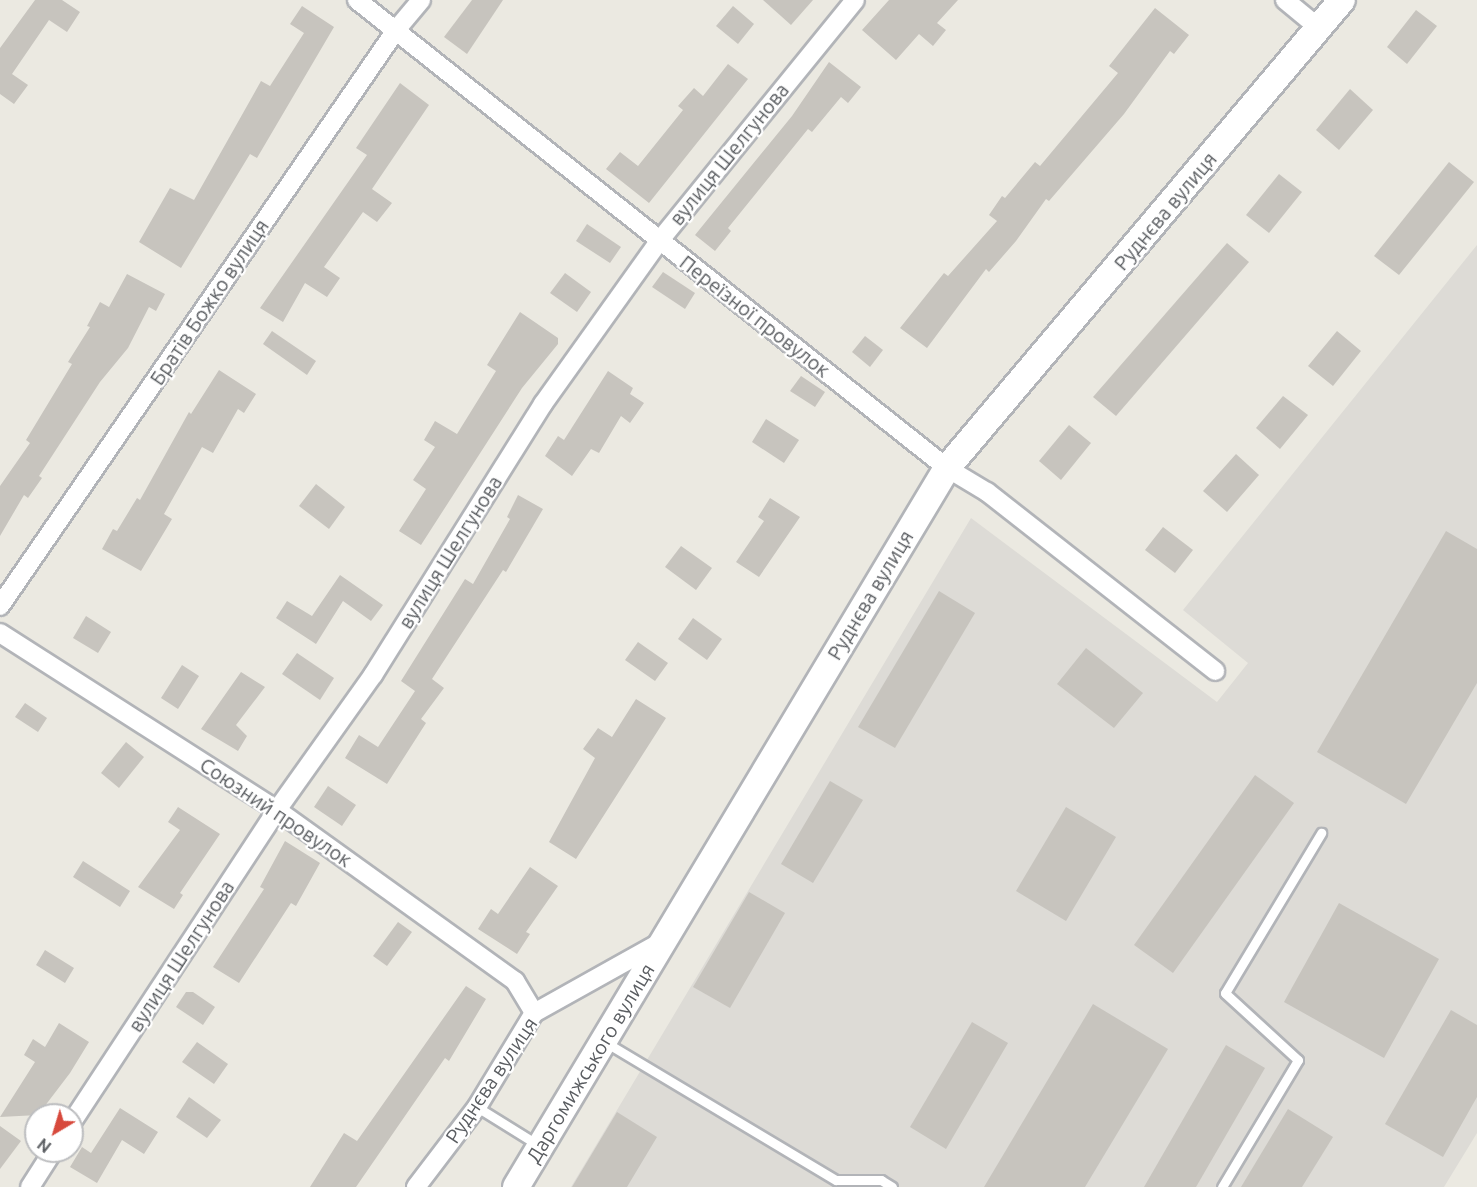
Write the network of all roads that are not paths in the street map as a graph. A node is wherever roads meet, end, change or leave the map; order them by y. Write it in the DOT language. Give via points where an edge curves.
graph roads {
  1 [pos="357,0"];
  2 [pos="421,0"];
  3 [pos="855,0"];
  4 [pos="1285,0"];
  5 [pos="1342,0"];
  6 [pos="1319,28"];
  7 [pos="396,30"];
  8 [pos="660,240"];
  9 [pos="947,468"];
  10 [pos="0,606"];
  11 [pos="0,633"];
  12 [pos="1215,671"];
  13 [pos="277,810"];
  14 [pos="1321,833"];
  15 [pos="664,940"];
  16 [pos="534,1012"];
  17 [pos="603,1041"];
  18 [pos="84,1104"];
  19 [pos="477,1107"];
  20 [pos="540,1146"];
  21 [pos="45,1163"];
  22 [pos="30,1187"];
  23 [pos="416,1187"];
  24 [pos="516,1187"];
  25 [pos="892,1187"];
  26 [pos="1222,1187"];
  1 -- 7 [label="street, Переїзної провулок"];
  2 -- 7 [label="street, Братів Божко вулиця"];
  3 -- 8 [label="street, вулиця Шелгунова"];
  4 -- 6 [label="street"];
  5 -- 6 [label="street, Руднєва вулиця"];
  6 -- 9 [label="street, Руднєва вулиця"];
  7 -- 8 [label="street, Переїзної провулок"];
  7 -- 10 [label="street, Братів Божко вулиця"];
  8 -- 9 [label="street, Переїзної провулок"];
  8 -- 13 [label="street, вулиця Шелгунова" via="543,404 373,675"];
  9 -- 12 [label="street, Переїзної провулок" via="987,492"];
  9 -- 15 [label="street, Руднєва вулиця"];
  11 -- 13 [label="street, Союзний провулок"];
  13 -- 16 [label="street, Союзний провулок" via="515,981"];
  13 -- 18 [label="street, вулиця Шелгунова"];
  14 -- 26 [label="lane" via="1225,993 1298,1060"];
  15 -- 16 [label="street, Руднєва вулиця"];
  15 -- 17 [label="street, Даргомижського вулиця"];
  16 -- 19 [label="street, Руднєва вулиця"];
  17 -- 20 [label="street, Даргомижського вулиця"];
  17 -- 25 [label="lane" via="836,1180 881,1180"];
  19 -- 20 [label="lane"];
  19 -- 23 [label="street, Руднєва вулиця"];
  20 -- 24 [label="street, Даргомижського вулиця"];
  21 -- 22 [label="street"];
}
